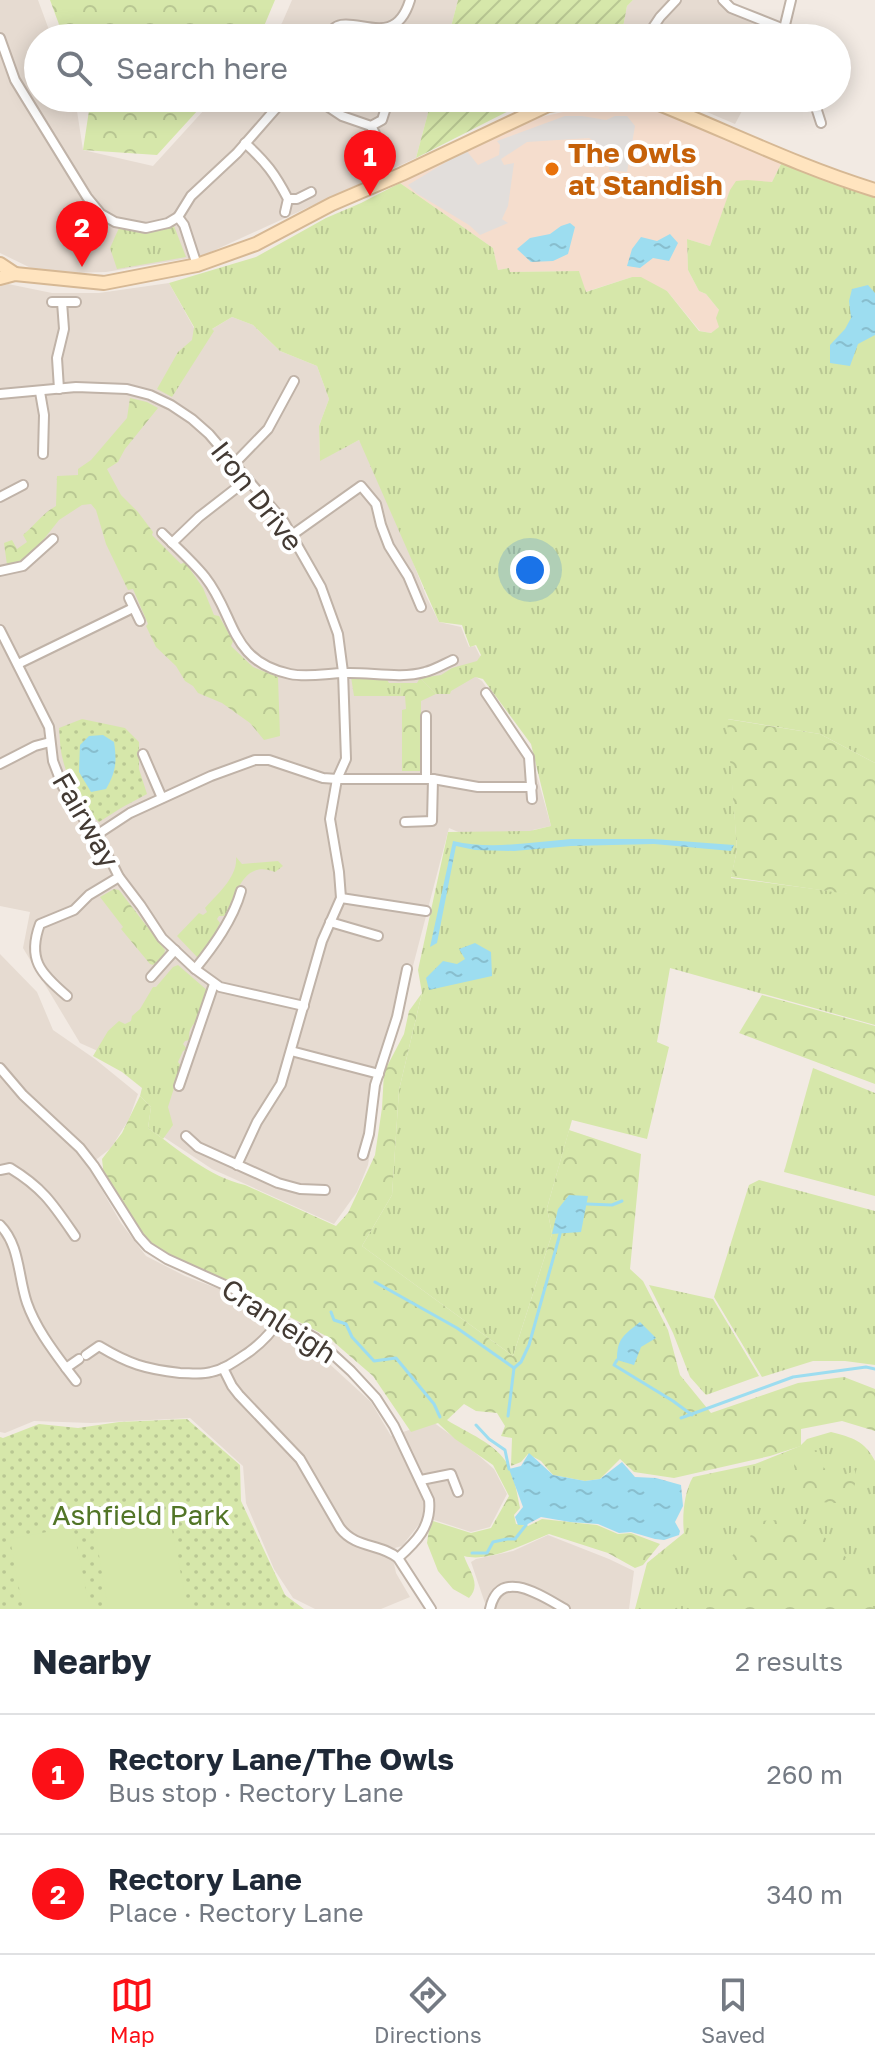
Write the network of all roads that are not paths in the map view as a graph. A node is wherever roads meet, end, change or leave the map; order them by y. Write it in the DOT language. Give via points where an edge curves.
graph roads {
  1 [pos="410,0"];
  2 [pos="676,0"];
  3 [pos="723,0"];
  4 [pos="791,0"];
  5 [pos="334,24"];
  6 [pos="372,24"];
  7 [pos="390,24"];
  8 [pos="655,24"];
  9 [pos="771,24"];
  10 [pos="785,24"];
  11 [pos="0,38"];
  12 [pos="24,95"];
  13 [pos="35,112"];
  14 [pos="273,112"];
  15 [pos="336,112"];
  16 [pos="385,112"];
  17 [pos="533,112"];
  18 [pos="680,112"];
  19 [pos="817,112"];
  20 [pos="821,123"];
  21 [pos="371,126"];
  22 [pos="245,143"];
  23 [pos="358,172"];
  24 [pos="875,190"];
  25 [pos="311,192"];
  26 [pos="288,199"];
  27 [pos="285,212"];
  28 [pos="178,217"];
  29 [pos="0,264"];
  30 [pos="197,265"];
  31 [pos="15,274"];
  32 [pos="0,278"];
  33 [pos="52,302"];
  34 [pos="62,302"];
  35 [pos="76,302"];
  36 [pos="294,381"];
  37 [pos="59,389"];
  38 [pos="40,392"];
  39 [pos="0,394"];
  40 [pos="43,454"];
  41 [pos="235,463"];
  42 [pos="248,479"];
  43 [pos="23,485"];
  44 [pos="0,497"];
  45 [pos="162,533"];
  46 [pos="292,535"];
  47 [pos="53,539"];
  48 [pos="172,543"];
  49 [pos="0,571"];
  50 [pos="129,598"];
  51 [pos="421,607"];
  52 [pos="133,608"];
  53 [pos="140,621"];
  54 [pos="0,630"];
  55 [pos="453,660"];
  56 [pos="18,664"];
  57 [pos="343,672"];
  58 [pos="486,693"];
  59 [pos="426,716"];
  60 [pos="50,742"];
  61 [pos="143,754"];
  62 [pos="0,764"];
  63 [pos="337,779"];
  64 [pos="430,779"];
  65 [pos="532,787"];
  66 [pos="162,798"];
  67 [pos="532,799"];
  68 [pos="405,822"];
  69 [pos="95,836"];
  70 [pos="119,877"];
  71 [pos="241,891"];
  72 [pos="341,898"];
  73 [pos="426,911"];
  74 [pos="330,922"];
  75 [pos="378,936"];
  76 [pos="175,950"];
  77 [pos="195,969"];
  78 [pos="407,969"];
  79 [pos="151,977"];
  80 [pos="214,984"];
  81 [pos="67,996"];
  82 [pos="304,1006"];
  83 [pos="291,1051"];
  84 [pos="0,1068"];
  85 [pos="379,1074"];
  86 [pos="179,1086"];
  87 [pos="186,1136"];
  88 [pos="363,1155"];
  89 [pos="237,1165"];
  90 [pos="0,1170"];
  91 [pos="325,1190"];
  92 [pos="0,1225"];
  93 [pos="75,1236"];
  94 [pos="278,1321"];
  95 [pos="93,1338"];
  96 [pos="99,1346"];
  97 [pos="66,1368"];
  98 [pos="223,1368"];
  99 [pos="76,1381"];
  100 [pos="421,1480"];
  101 [pos="458,1492"];
  102 [pos="398,1558"];
  103 [pos="431,1609"];
  104 [pos="490,1609"];
  105 [pos="565,1609"];
  1 -- 7 [label="street" via="407,11"];
  2 -- 8 [label="street"];
  3 -- 9 [label="street"];
  4 -- 10 [label="street"];
  5 -- 6 [label="street" via="350,18"];
  11 -- 12 [label="street"];
  13 -- 28 [label="street" via="101,214 146,228"];
  14 -- 22 [label="street"];
  15 -- 21 [label="street"];
  16 -- 21 [label="street"];
  17 -- 30 [label="main road" via="256,244"];
  18 -- 24 [label="main road"];
  19 -- 20 [label="street"];
  21 -- 23 [label="street" via="383,157"];
  22 -- 26 [label="street" via="267,164"];
  22 -- 28 [label="street" via="191,196"];
  25 -- 26 [label="street"];
  26 -- 27 [label="street"];
  28 -- 30 [label="street"];
  29 -- 31 [label="main road"];
  30 -- 31 [label="main road" via="104,283"];
  31 -- 32 [label="main road"];
  33 -- 34 [label="street"];
  34 -- 35 [label="street"];
  34 -- 37 [label="street"];
  36 -- 41 [label="street" via="268,429"];
  37 -- 38 [label="street, Iron Drive"];
  37 -- 41 [label="street, Iron Drive" via="115,387 150,395 192,419"];
  38 -- 39 [label="street, Iron Drive"];
  38 -- 40 [label="street"];
  41 -- 42 [label="street, Iron Drive"];
  42 -- 46 [label="street, Iron Drive"];
  42 -- 48 [label="street"];
  43 -- 44 [label="street"];
  45 -- 48 [label="street"];
  46 -- 51 [label="street" via="361,486 376,504 389,546"];
  46 -- 57 [label="street, Iron Drive" via="321,587 338,634"];
  47 -- 49 [label="street" via="23,566"];
  48 -- 57 [label="street" via="206,578 237,638 253,657 300,676"];
  50 -- 52 [label="street"];
  52 -- 53 [label="street"];
  52 -- 56 [label="street"];
  54 -- 56 [label="street, Fairway"];
  55 -- 57 [label="street" via="426,672"];
  56 -- 60 [label="street, Fairway" via="49,727"];
  57 -- 63 [label="street, Iron Drive" via="346,759"];
  58 -- 65 [label="street" via="529,757"];
  59 -- 64 [label="street"];
  60 -- 62 [label="street"];
  60 -- 69 [label="street, Fairway" via="63,787"];
  61 -- 66 [label="street"];
  63 -- 64 [label="street"];
  63 -- 66 [label="street" via="255,760"];
  63 -- 72 [label="street, Iron Drive" via="330,819"];
  64 -- 65 [label="street" via="478,787"];
  64 -- 68 [label="street" via="432,821"];
  65 -- 67 [label="street"];
  66 -- 69 [label="street"];
  69 -- 70 [label="street, Fairway"];
  70 -- 76 [label="street, Fairway"];
  70 -- 81 [label="street" via="74,910 40,924 35,961"];
  71 -- 77 [label="street"];
  72 -- 73 [label="street"];
  72 -- 74 [label="street"];
  74 -- 75 [label="street"];
  74 -- 82 [label="street"];
  76 -- 77 [label="street, Fairway"];
  76 -- 79 [label="street"];
  77 -- 80 [label="street, Fairway"];
  78 -- 85 [label="street"];
  80 -- 82 [label="street, Fairway"];
  80 -- 86 [label="street"];
  82 -- 83 [label="street"];
  83 -- 85 [label="street"];
  83 -- 89 [label="street" via="281,1084"];
  84 -- 94 [label="street, Cranleigh" via="80,1148 148,1247 231,1286"];
  85 -- 88 [label="street"];
  87 -- 89 [label="street"];
  89 -- 91 [label="street" via="278,1183"];
  90 -- 93 [label="street" via="10,1168 40,1188"];
  92 -- 97 [label="street" via="11,1241 33,1318"];
  94 -- 98 [label="street" via="257,1346"];
  94 -- 100 [label="street, Cranleigh" via="315,1338 367,1388 394,1426"];
  95 -- 96 [label="street"];
  96 -- 97 [label="street"];
  96 -- 98 [label="street" via="153,1370 197,1374"];
  97 -- 99 [label="street"];
  98 -- 102 [label="street" via="239,1395 300,1459 344,1533"];
  100 -- 101 [label="street" via="451,1474"];
  100 -- 102 [label="street, Cranleigh" via="430,1513 421,1536"];
  102 -- 103 [label="street"];
  104 -- 105 [label="street" via="497,1593 518,1586"];
}
